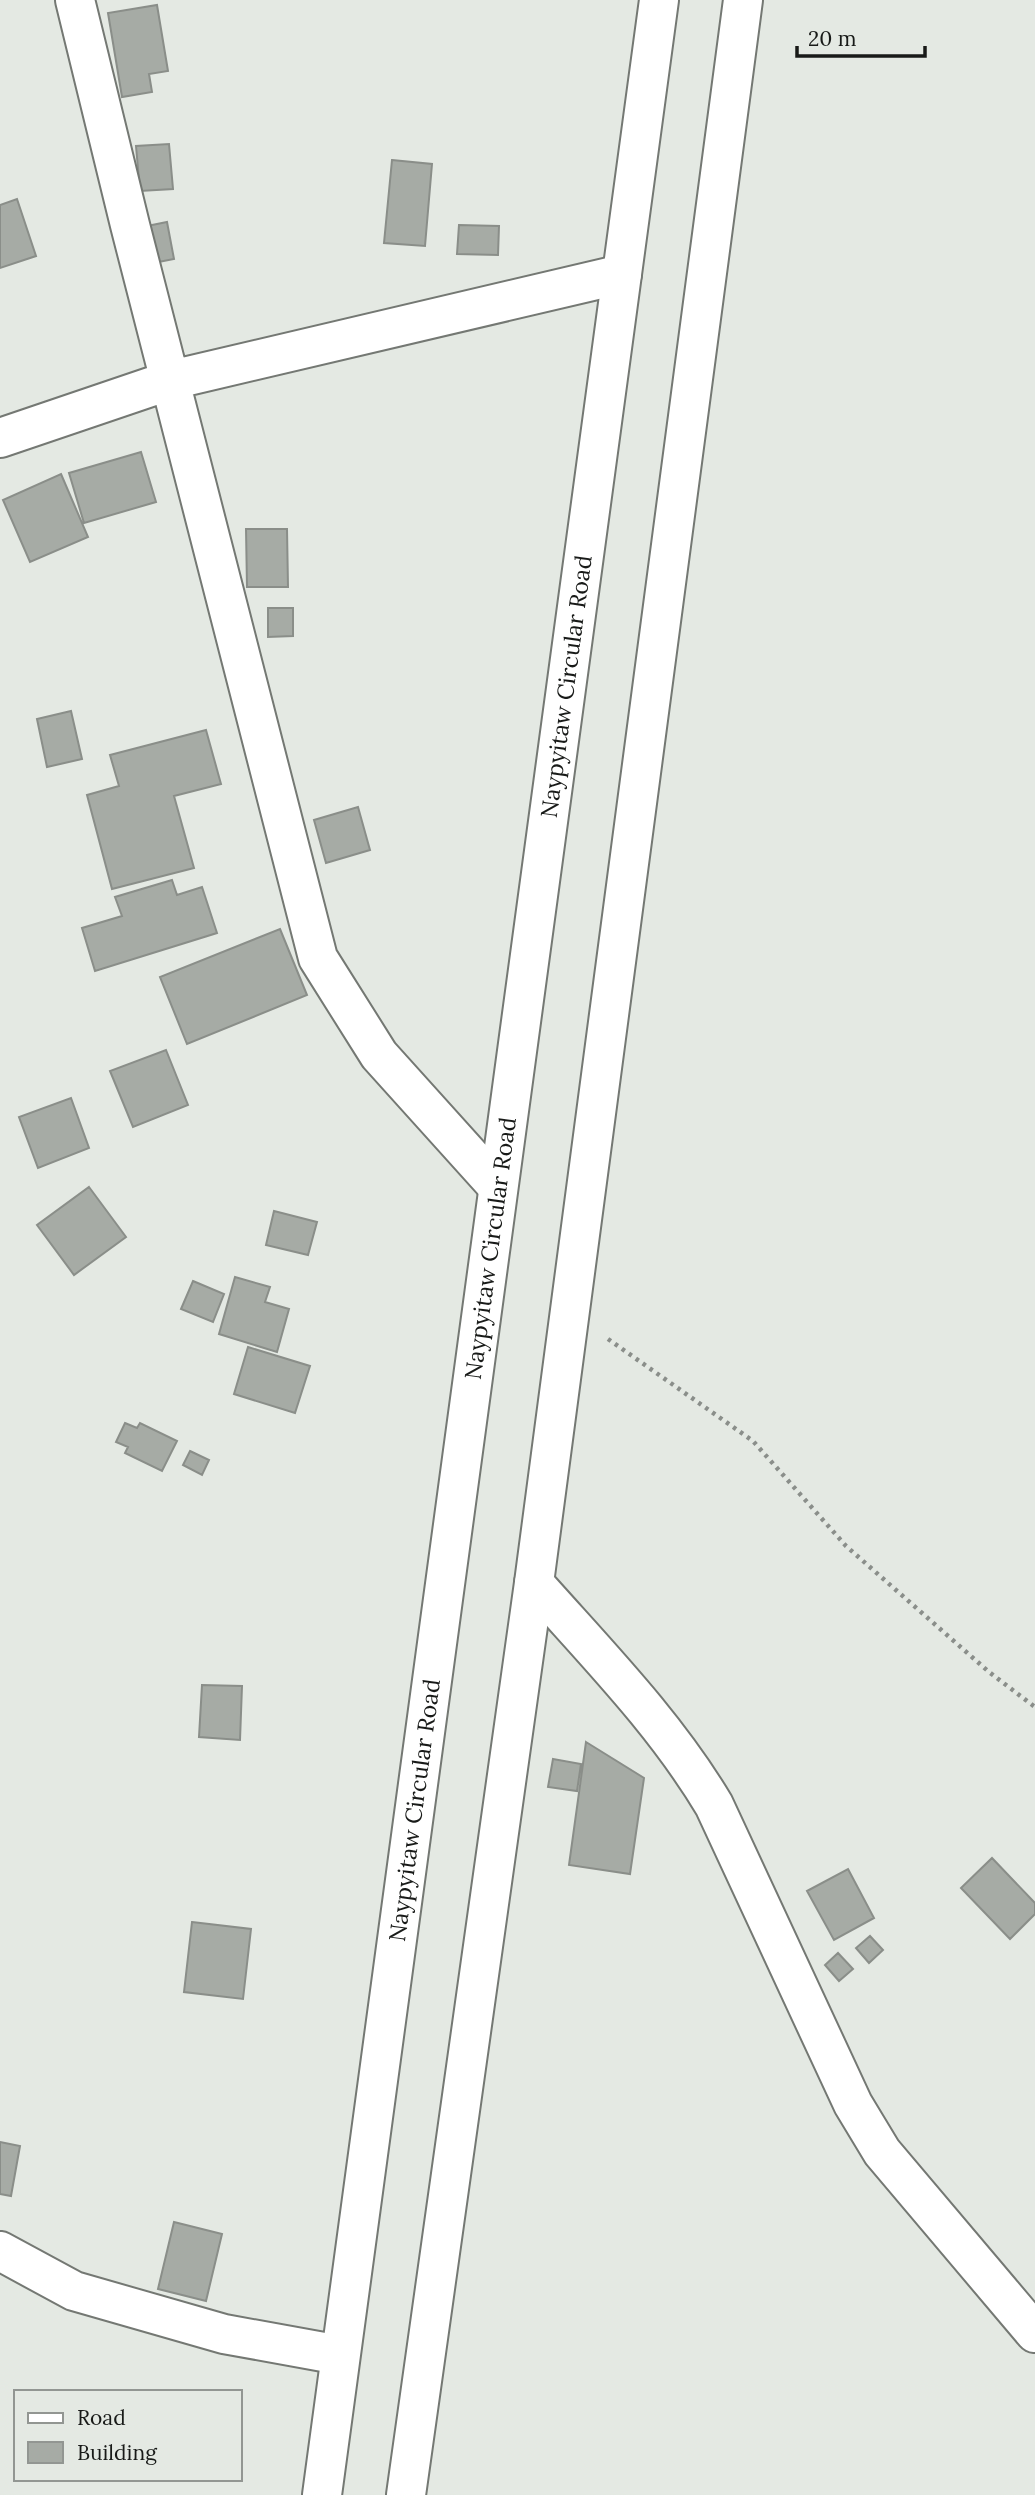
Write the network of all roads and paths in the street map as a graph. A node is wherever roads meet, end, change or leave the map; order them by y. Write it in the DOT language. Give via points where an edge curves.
graph roads {
  1 [pos="75,0"];
  2 [pos="659,0"];
  3 [pos="743,0"];
  4 [pos="622,274"];
  5 [pos="171,380"];
  6 [pos="0,438"];
  7 [pos="498,1187"];
  8 [pos="570,1313"];
  9 [pos="534,1583"];
  10 [pos="1035,1707"];
  11 [pos="0,2251"];
  12 [pos="1035,2333"];
  13 [pos="340,2355"];
  14 [pos="322,2495"];
  15 [pos="406,2495"];
  1 -- 5 [label="main road"];
  2 -- 4 [label="main road, Naypyitaw Circular Road"];
  3 -- 8 [label="main road"];
  4 -- 5 [label="main road"];
  4 -- 7 [label="main road, Naypyitaw Circular Road"];
  5 -- 6 [label="main road"];
  5 -- 7 [label="main road" via="318,958 379,1055"];
  7 -- 13 [label="main road, Naypyitaw Circular Road"];
  8 -- 9 [label="main road"];
  8 -- 10 [label="path" via="753,1441 846,1546"];
  9 -- 12 [label="main road" via="690,1765 714,1805 853,2105 882,2152"];
  9 -- 15 [label="main road"];
  11 -- 13 [label="main road" via="74,2291 224,2334"];
  13 -- 14 [label="main road, Naypyitaw Circular Road"];
}
